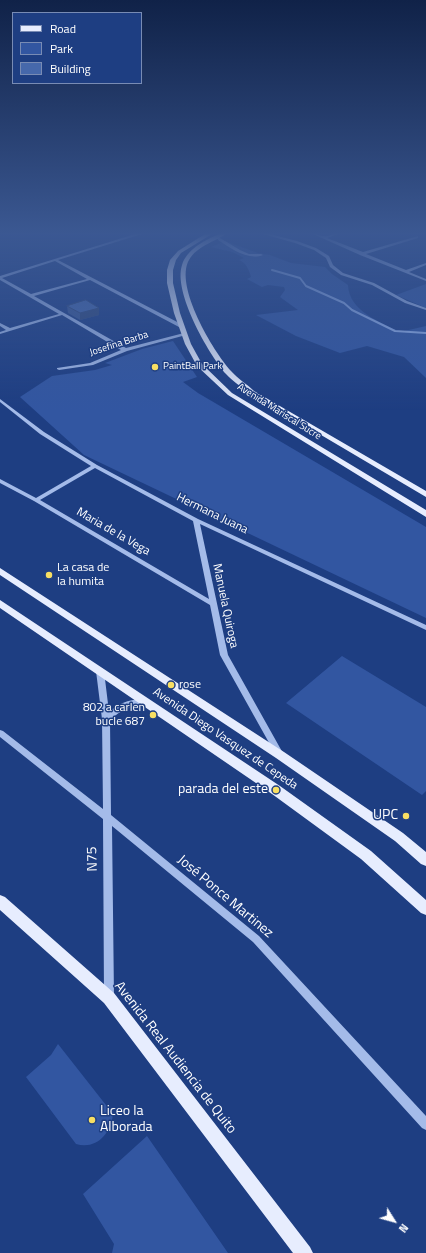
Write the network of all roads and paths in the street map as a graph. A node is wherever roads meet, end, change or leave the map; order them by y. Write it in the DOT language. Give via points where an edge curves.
graph roads {
  1 [pos="24,292"];
  2 [pos="42,292"];
  3 [pos="117,292"];
  4 [pos="171,292"];
  5 [pos="186,292"];
  6 [pos="389,292"];
  7 [pos="30,296"];
  8 [pos="426,309"];
  9 [pos="62,314"];
  10 [pos="0,324"];
  11 [pos="181,326"];
  12 [pos="10,330"];
  13 [pos="0,333"];
  14 [pos="184,334"];
  15 [pos="125,350"];
  16 [pos="59,369"];
  17 [pos="0,400"];
  18 [pos="95,466"];
  19 [pos="0,481"];
  20 [pos="382,487"];
  21 [pos="426,495"];
  22 [pos="36,500"];
  23 [pos="426,501"];
  24 [pos="426,514"];
  25 [pos="196,520"];
  26 [pos="0,571"];
  27 [pos="0,602"];
  28 [pos="213,604"];
  29 [pos="426,628"];
  30 [pos="100,671"];
  31 [pos="145,702"];
  32 [pos="106,719"];
  33 [pos="0,733"];
  34 [pos="280,755"];
  35 [pos="107,817"];
  36 [pos="426,860"];
  37 [pos="1,904"];
  38 [pos="426,909"];
  39 [pos="109,998"];
  40 [pos="426,1124"];
  41 [pos="304,1253"];
  1 -- 7 [label="street"];
  2 -- 7 [label="street"];
  3 -- 11 [label="street"];
  4 -- 11 [label="main road, Avenida Mariscal Sucre"];
  5 -- 21 [label="main road, Avenida Mariscal Sucre" via="201,329 229,373 252,392"];
  6 -- 8 [label="street"];
  7 -- 9 [label="street"];
  9 -- 12 [label="street"];
  9 -- 15 [label="street"];
  10 -- 12 [label="street"];
  11 -- 14 [label="main road, Avenida Mariscal Sucre"];
  12 -- 13 [label="street"];
  14 -- 15 [label="street, Josefina Barba"];
  14 -- 20 [label="main road, Avenida Mariscal Sucre" via="199,364 230,394"];
  15 -- 16 [label="street, Josefina Barba" via="91,364"];
  17 -- 18 [label="street, Hermana Juana" via="42,433"];
  18 -- 22 [label="street"];
  18 -- 25 [label="street, Hermana Juana"];
  19 -- 22 [label="street, Maria de la Vega"];
  20 -- 23 [label="main road" via="382,482 393,482"];
  20 -- 24 [label="main road, Avenida Mariscal Sucre"];
  22 -- 28 [label="street, Maria de la Vega"];
  25 -- 28 [label="street, Manuela Quiroga"];
  25 -- 29 [label="street, Hermana Juana"];
  26 -- 34 [label="main road, Avenida Diego Vasquez de Cepeda"];
  27 -- 30 [label="main road, Avenida Diego Vasquez de Cepeda"];
  28 -- 34 [label="street, Manuela Quiroga" via="224,655"];
  30 -- 31 [label="main road, Avenida Diego Vasquez de Cepeda"];
  30 -- 32 [label="street, N75"];
  31 -- 32 [label="street" via="129,703 116,709"];
  31 -- 38 [label="main road, Avenida Diego Vasquez de Cepeda" via="276,790 366,856"];
  32 -- 35 [label="street, N75"];
  33 -- 35 [label="street, José Ponce Martinez"];
  34 -- 36 [label="main road, Avenida Diego Vasquez de Cepeda" via="398,837"];
  35 -- 39 [label="street, N75"];
  35 -- 40 [label="street, José Ponce Martinez" via="256,939"];
  37 -- 39 [label="main road, Avenida Real Audiencia de Quito"];
  39 -- 41 [label="main road, Avenida Real Audiencia de Quito"];
}
